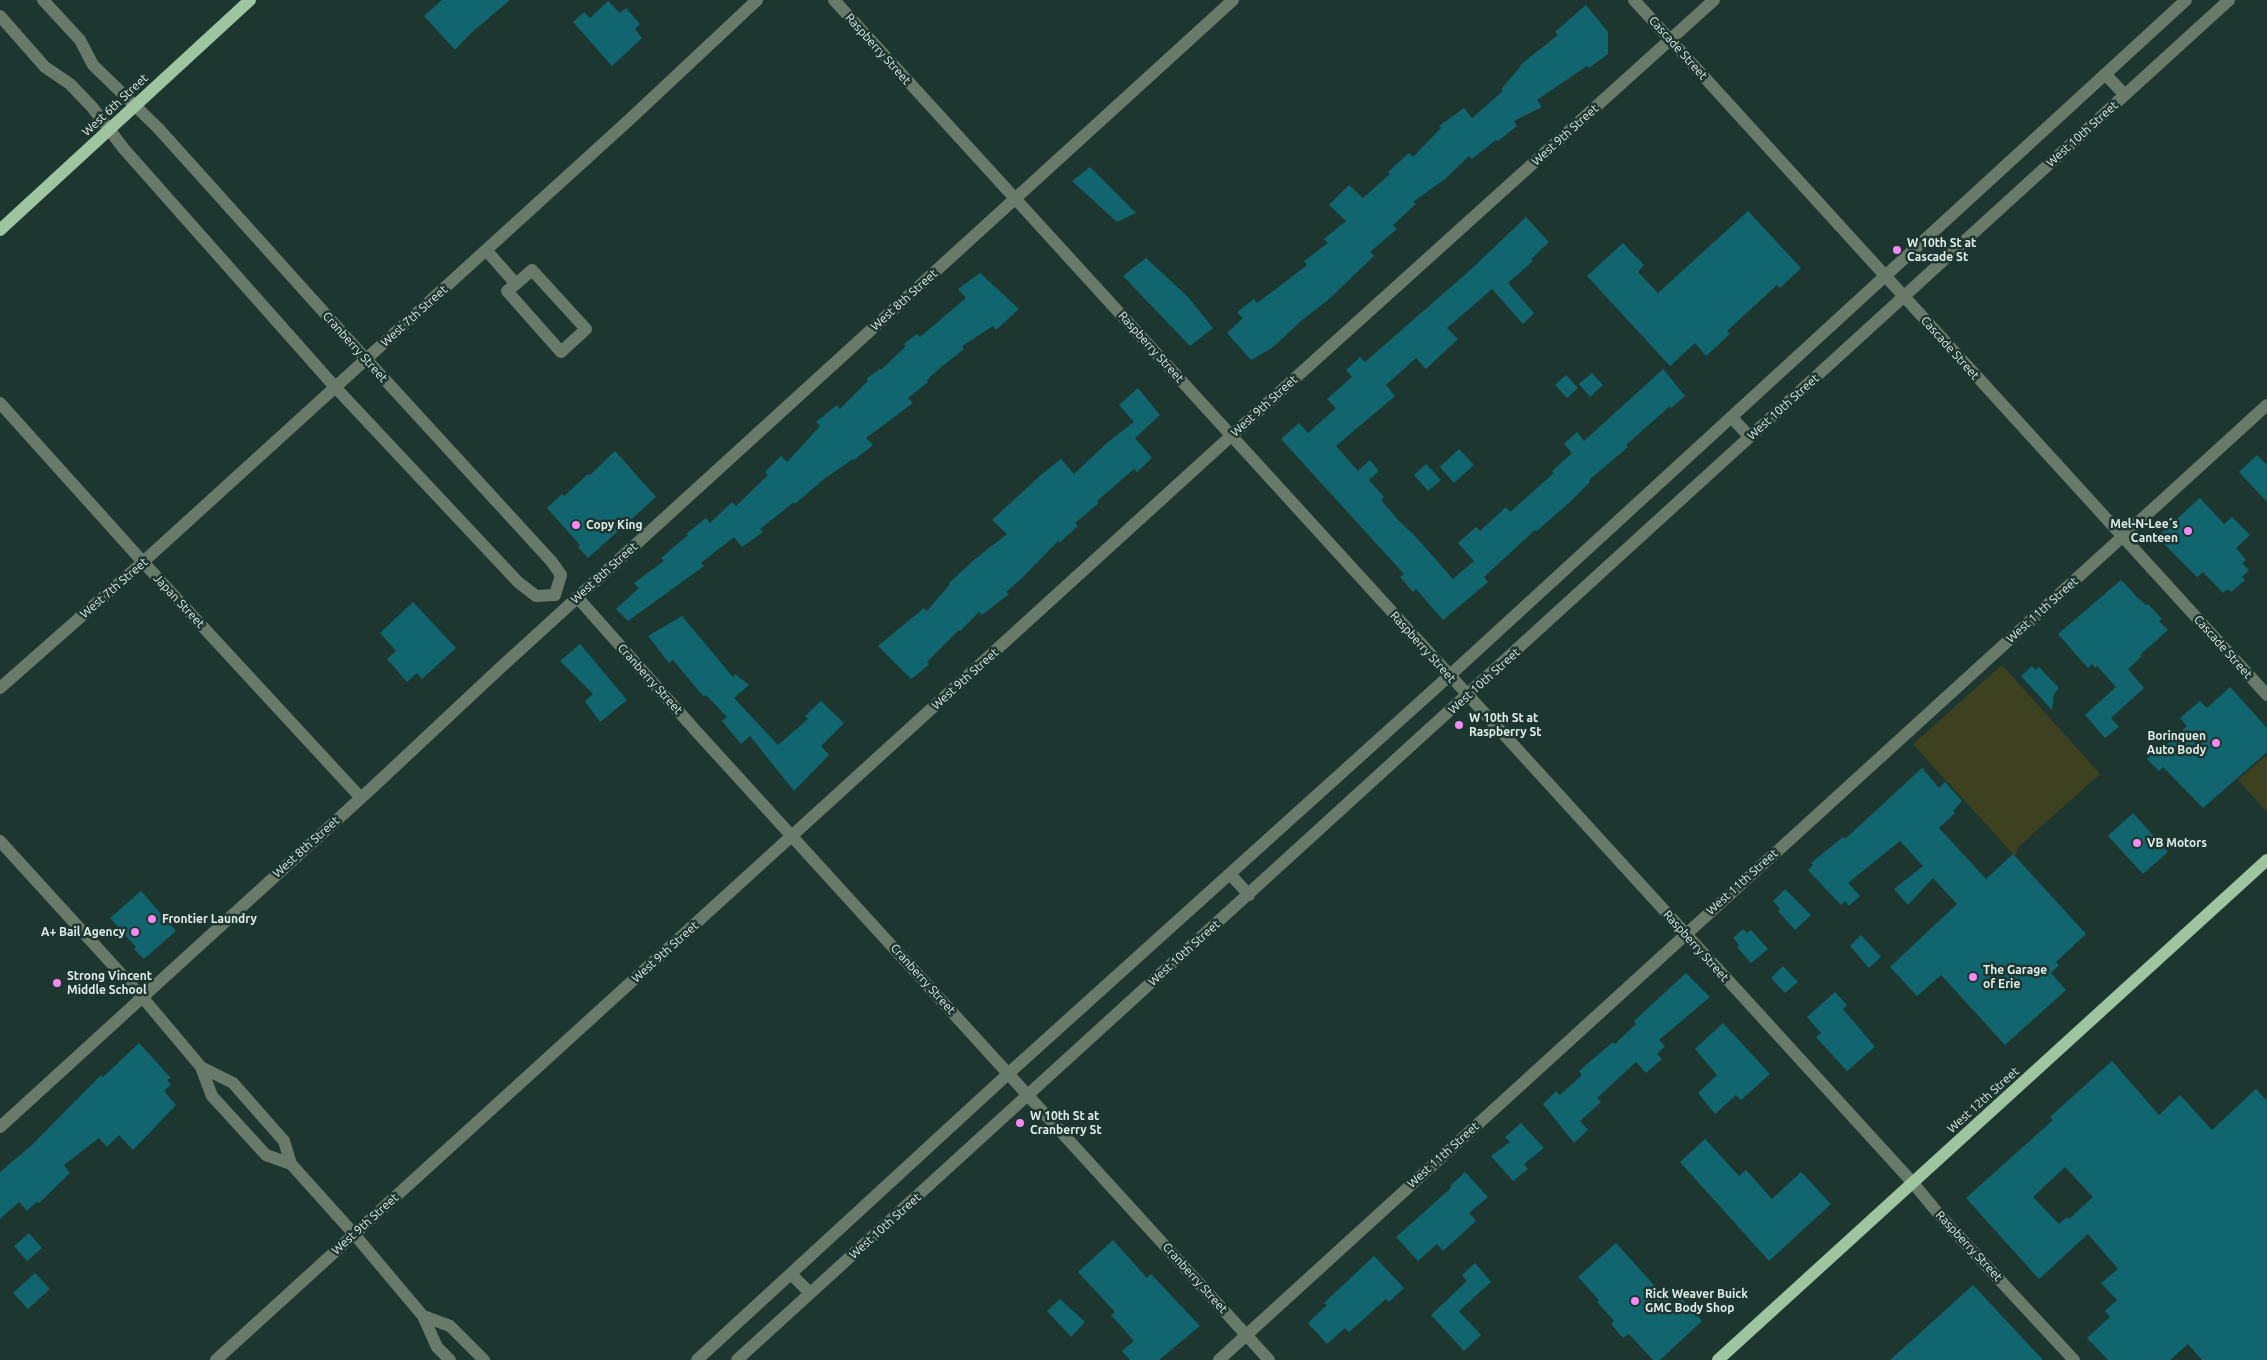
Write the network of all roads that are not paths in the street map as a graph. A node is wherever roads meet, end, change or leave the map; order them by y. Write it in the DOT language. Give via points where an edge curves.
graph roads {
  1 [pos="43,0"];
  2 [pos="250,0"];
  3 [pos="757,0"];
  4 [pos="834,0"];
  5 [pos="1233,0"];
  6 [pos="1634,0"];
  7 [pos="1714,0"];
  8 [pos="2186,0"];
  9 [pos="2229,0"];
  10 [pos="0,16"];
  11 [pos="1671,40"];
  12 [pos="2105,74"];
  13 [pos="2125,95"];
  14 [pos="134,106"];
  15 [pos="110,129"];
  16 [pos="1014,200"];
  17 [pos="0,230"];
  18 [pos="486,250"];
  19 [pos="1884,275"];
  20 [pos="516,284"];
  21 [pos="1904,296"];
  22 [pos="366,359"];
  23 [pos="335,387"];
  24 [pos="0,403"];
  25 [pos="2267,405"];
  26 [pos="1731,416"];
  27 [pos="1231,436"];
  28 [pos="1750,437"];
  29 [pos="2123,536"];
  30 [pos="143,562"];
  31 [pos="555,594"];
  32 [pos="577,597"];
  33 [pos="565,608"];
  34 [pos="1449,676"];
  35 [pos="0,688"];
  36 [pos="2267,694"];
  37 [pos="1467,696"];
  38 [pos="361,798"];
  39 [pos="793,836"];
  40 [pos="0,841"];
  41 [pos="2267,860"];
  42 [pos="1230,874"];
  43 [pos="1249,895"];
  44 [pos="1685,934"];
  45 [pos="143,998"];
  46 [pos="201,1067"];
  47 [pos="1009,1073"];
  48 [pos="1029,1095"];
  49 [pos="0,1128"];
  50 [pos="291,1164"];
  51 [pos="1913,1183"];
  52 [pos="354,1234"];
  53 [pos="791,1274"];
  54 [pos="810,1293"];
  55 [pos="423,1316"];
  56 [pos="1246,1335"];
  57 [pos="216,1360"];
  58 [pos="450,1360"];
  59 [pos="484,1360"];
  60 [pos="697,1360"];
  61 [pos="737,1360"];
  62 [pos="1219,1360"];
  63 [pos="1269,1360"];
  64 [pos="1718,1360"];
  65 [pos="2074,1360"];
  1 -- 14 [label="street, Cranberry Street" via="80,40 93,66"];
  2 -- 14 [label="main road, West 6th Street"];
  3 -- 18 [label="street, West 7th Street"];
  4 -- 16 [label="street, Raspberry Street"];
  5 -- 16 [label="street, West 8th Street"];
  6 -- 11 [label="street, Cascade Street"];
  7 -- 11 [label="street, West 9th Street"];
  8 -- 12 [label="street"];
  9 -- 13 [label="street, West 10th Street"];
  10 -- 15 [label="street" via="45,67 70,84"];
  11 -- 19 [label="street, Cascade Street"];
  11 -- 27 [label="street, West 9th Street"];
  12 -- 13 [label="street"];
  12 -- 19 [label="street"];
  13 -- 21 [label="street, West 10th Street"];
  14 -- 15 [label="main road, West 6th Street"];
  14 -- 22 [label="street, Cranberry Street" via="158,128"];
  15 -- 17 [label="main road, West 6th Street"];
  15 -- 23 [label="street" via="124,149"];
  16 -- 27 [label="street, Raspberry Street"];
  16 -- 32 [label="street, West 8th Street"];
  18 -- 20 [label="street"];
  18 -- 22 [label="street, West 7th Street"];
  19 -- 21 [label="street, Cascade Street"];
  19 -- 26 [label="street"];
  20 -- 20 [label="street" via="532,270 586,329 561,352 507,291"];
  21 -- 28 [label="street, West 10th Street"];
  21 -- 29 [label="street, Cascade Street"];
  22 -- 23 [label="street, West 7th Street"];
  22 -- 31 [label="street, Cranberry Street" via="552,562 560,575"];
  23 -- 30 [label="street, West 7th Street"];
  23 -- 31 [label="street" via="518,582 536,596"];
  24 -- 30 [label="street, Japan Street"];
  25 -- 29 [label="street, West 11th Street"];
  26 -- 28 [label="street"];
  26 -- 34 [label="street"];
  27 -- 34 [label="street, Raspberry Street"];
  27 -- 39 [label="street, West 9th Street"];
  28 -- 37 [label="street, West 10th Street"];
  29 -- 36 [label="street, Cascade Street"];
  29 -- 44 [label="street, West 11th Street"];
  30 -- 35 [label="street, West 7th Street"];
  30 -- 38 [label="street, Japan Street"];
  31 -- 33 [label="street"];
  32 -- 33 [label="street, West 8th Street"];
  32 -- 39 [label="street, Cranberry Street"];
  33 -- 38 [label="street, West 8th Street"];
  34 -- 37 [label="street, Raspberry Street"];
  34 -- 42 [label="street"];
  37 -- 43 [label="street, West 10th Street"];
  37 -- 44 [label="street, Raspberry Street"];
  38 -- 45 [label="street, West 8th Street"];
  39 -- 47 [label="street, Cranberry Street"];
  39 -- 52 [label="street, West 9th Street"];
  40 -- 45 [label="street"];
  41 -- 51 [label="main road, West 12th Street"];
  42 -- 43 [label="street"];
  42 -- 47 [label="street"];
  43 -- 48 [label="street, West 10th Street"];
  44 -- 51 [label="street, Raspberry Street"];
  44 -- 56 [label="street, West 11th Street"];
  45 -- 46 [label="street"];
  45 -- 49 [label="street, West 8th Street"];
  46 -- 50 [label="street" via="233,1082 284,1141"];
  46 -- 50 [label="street" via="212,1096 266,1155"];
  47 -- 48 [label="street, Cranberry Street"];
  47 -- 53 [label="street"];
  48 -- 54 [label="street, West 10th Street"];
  48 -- 56 [label="street, Cranberry Street"];
  50 -- 52 [label="street"];
  51 -- 64 [label="main road, West 12th Street"];
  51 -- 65 [label="street, Raspberry Street"];
  52 -- 55 [label="street"];
  52 -- 57 [label="street, West 9th Street"];
  53 -- 54 [label="street"];
  53 -- 60 [label="street"];
  54 -- 61 [label="street, West 10th Street"];
  55 -- 58 [label="street" via="437,1347"];
  55 -- 59 [label="street" via="450,1326"];
  56 -- 62 [label="street, West 11th Street"];
  56 -- 63 [label="street, Cranberry Street"];
}
